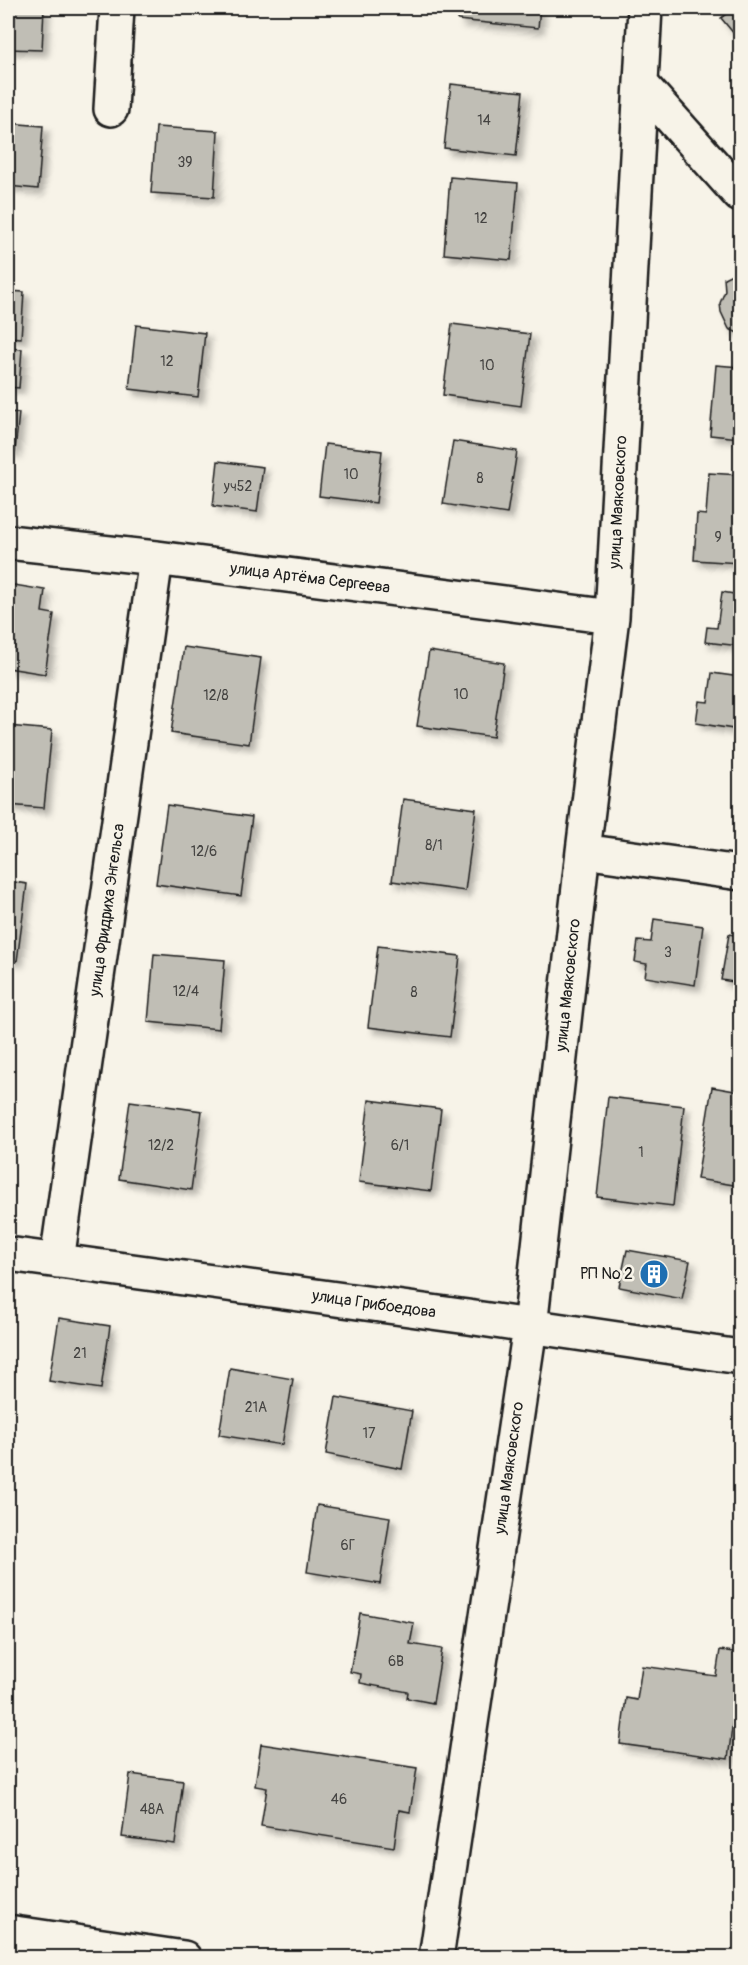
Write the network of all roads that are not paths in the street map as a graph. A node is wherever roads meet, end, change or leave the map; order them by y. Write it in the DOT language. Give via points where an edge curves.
graph roads {
  1 [pos="117,8"];
  2 [pos="645,8"];
  3 [pos="640,84"];
  4 [pos="111,109"];
  5 [pos="741,195"];
  6 [pos="8,542"];
  7 [pos="156,558"];
  8 [pos="612,616"];
  9 [pos="583,851"];
  10 [pos="741,873"];
  11 [pos="8,1254"];
  12 [pos="57,1261"];
  13 [pos="530,1327"];
  14 [pos="741,1357"];
  15 [pos="8,1932"];
  16 [pos="184,1958"];
  17 [pos="436,1958"];
  1 -- 4 [label="street"];
  2 -- 3 [label="street, улица Маяковского"];
  3 -- 5 [label="street"];
  3 -- 8 [label="street, улица Маяковского"];
  6 -- 7 [label="street, улица Артёма Сергеева"];
  7 -- 8 [label="street, улица Артёма Сергеева"];
  7 -- 12 [label="street, улица Фридриха Энгельса"];
  8 -- 9 [label="street, улица Маяковского"];
  9 -- 10 [label="street"];
  9 -- 13 [label="street, улица Маяковского"];
  11 -- 12 [label="street, улица Грибоедова"];
  12 -- 13 [label="street, улица Грибоедова"];
  13 -- 14 [label="street, улица Грибоедова"];
  13 -- 17 [label="street, улица Маяковского"];
  15 -- 16 [label="street"];
}
